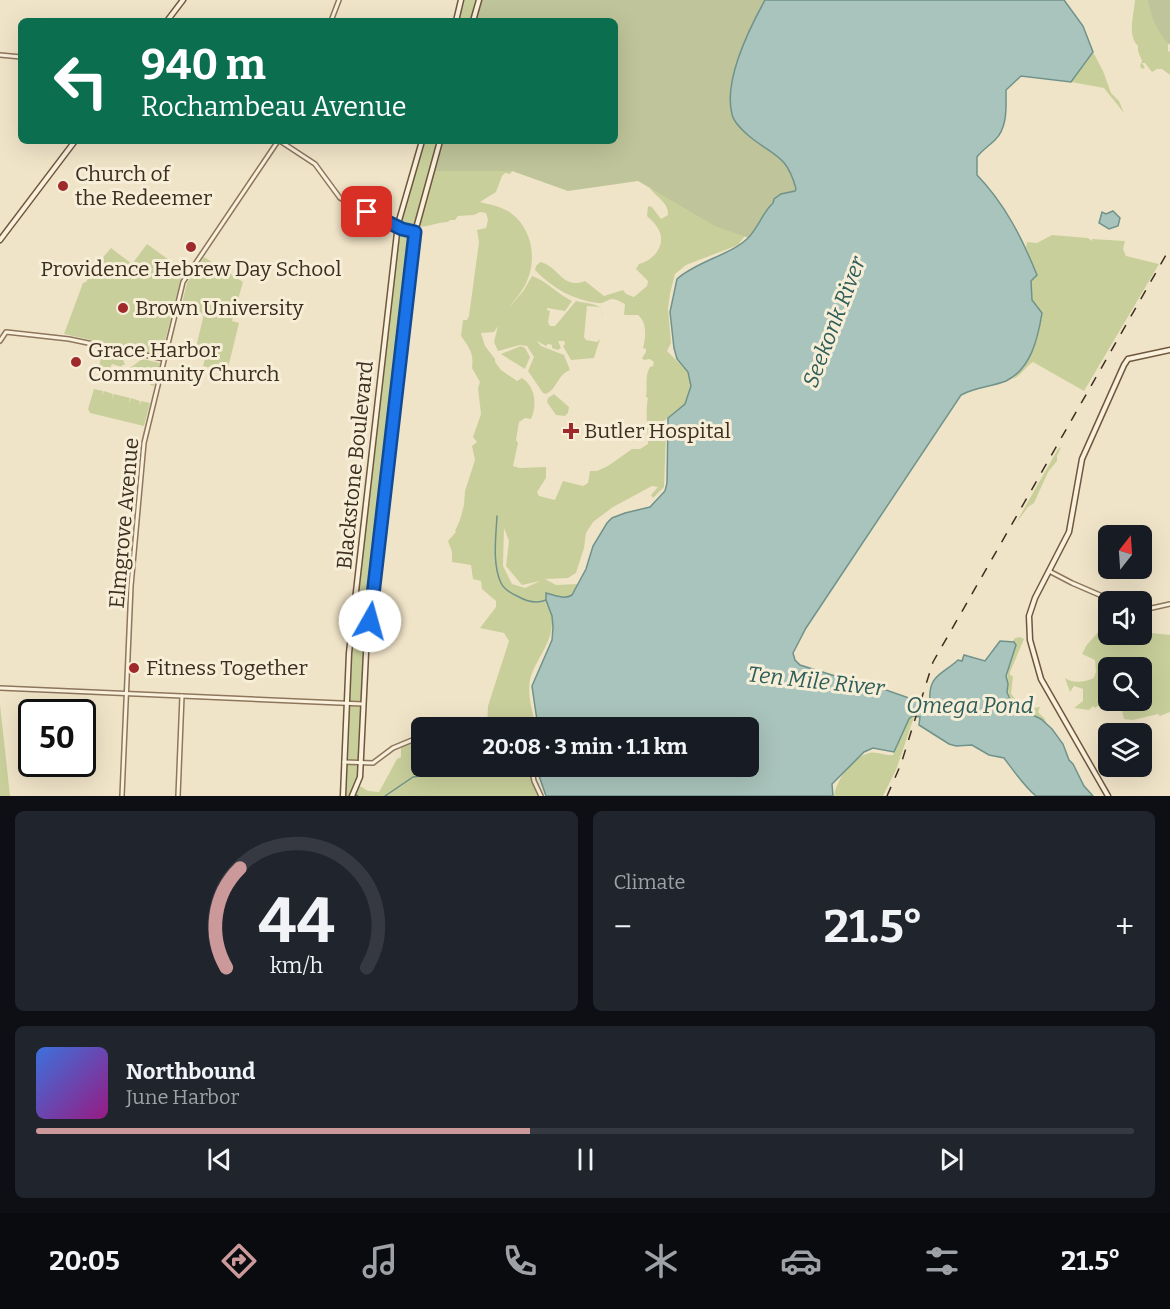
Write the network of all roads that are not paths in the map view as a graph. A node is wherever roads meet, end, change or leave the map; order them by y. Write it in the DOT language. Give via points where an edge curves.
graph roads {
  1 [pos="183,0"];
  2 [pos="339,0"];
  3 [pos="461,0"];
  4 [pos="478,0"];
  5 [pos="169,18"];
  6 [pos="332,18"];
  7 [pos="457,18"];
  8 [pos="474,18"];
  9 [pos="0,55"];
  10 [pos="18,57"];
  11 [pos="73,144"];
  12 [pos="277,144"];
  13 [pos="284,144"];
  14 [pos="421,144"];
  15 [pos="439,144"];
  16 [pos="398,227"];
  17 [pos="415,232"];
  18 [pos="0,240"];
  19 [pos="0,341"];
  20 [pos="1170,350"];
  21 [pos="164,359"];
  22 [pos="1049,571"];
  23 [pos="1098,594"];
  24 [pos="1170,604"];
  25 [pos="1152,608"];
  26 [pos="0,688"];
  27 [pos="126,694"];
  28 [pos="182,696"];
  29 [pos="347,704"];
  30 [pos="363,704"];
  31 [pos="411,741"];
  32 [pos="344,762"];
  33 [pos="361,763"];
  34 [pos="533,777"];
  35 [pos="122,796"];
  36 [pos="178,796"];
  37 [pos="343,796"];
  38 [pos="352,796"];
  39 [pos="541,796"];
  40 [pos="1108,796"];
  1 -- 5 [label="main road"];
  2 -- 6 [label="street"];
  3 -- 7 [label="main road"];
  4 -- 8 [label="main road"];
  9 -- 10 [label="street"];
  11 -- 18 [label="main road"];
  12 -- 21 [label="street, Elmgrove Avenue" via="184,279"];
  13 -- 16 [label="street" via="315,164 340,198"];
  14 -- 16 [label="main road, Blackstone Boulevard"];
  15 -- 17 [label="main road, Blackstone Boulevard"];
  16 -- 17 [label="street"];
  16 -- 29 [label="main road, Blackstone Boulevard" via="349,653"];
  17 -- 30 [label="main road, Blackstone Boulevard"];
  19 -- 21 [label="street" via="6,332 69,339"];
  20 -- 22 [label="main road" via="1125,362 1084,454 1069,532"];
  21 -- 27 [label="street, Elmgrove Avenue" via="143,448"];
  22 -- 23 [label="street"];
  22 -- 40 [label="main road" via="1029,616 1037,669"];
  24 -- 25 [label="street"];
  26 -- 27 [label="street"];
  27 -- 28 [label="street"];
  27 -- 35 [label="street, Elmgrove Avenue"];
  28 -- 29 [label="street"];
  28 -- 36 [label="street"];
  29 -- 30 [label="street"];
  29 -- 32 [label="main road, Blackstone Boulevard"];
  30 -- 33 [label="main road, Blackstone Boulevard"];
  31 -- 33 [label="street" via="373,763"];
  32 -- 33 [label="street"];
  32 -- 37 [label="main road, Blackstone Boulevard"];
  33 -- 38 [label="main road, Blackstone Boulevard"];
  34 -- 39 [label="street"];
}
